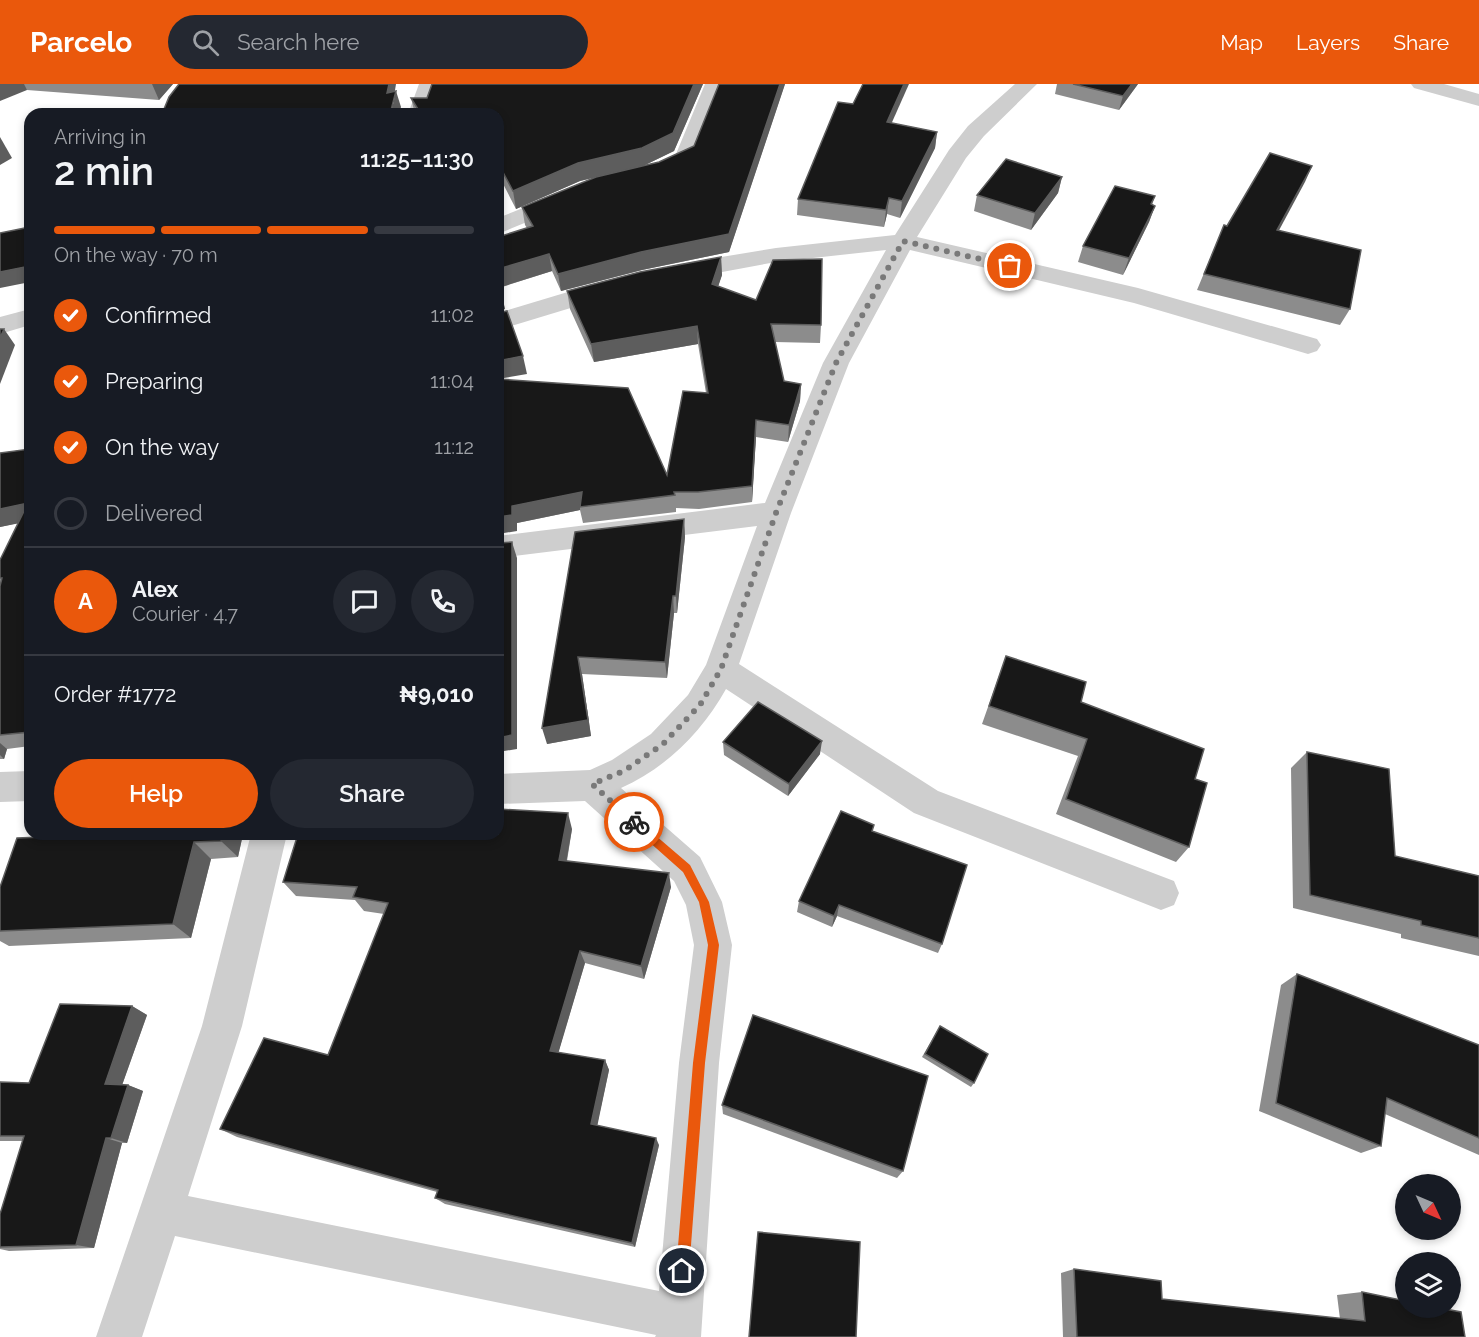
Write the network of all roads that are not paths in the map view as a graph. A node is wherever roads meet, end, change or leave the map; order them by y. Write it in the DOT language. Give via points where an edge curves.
graph roads {
  1 [pos="429,84"];
  2 [pos="716,84"];
  3 [pos="1027,84"];
  4 [pos="1421,84"];
  5 [pos="1479,100"];
  6 [pos="421,108"];
  7 [pos="631,177"];
  8 [pos="590,188"];
  9 [pos="504,224"];
  10 [pos="903,241"];
  11 [pos="659,276"];
  12 [pos="629,283"];
  13 [pos="24,319"];
  14 [pos="504,320"];
  15 [pos="0,326"];
  16 [pos="1308,345"];
  17 [pos="776,513"];
  18 [pos="504,546"];
  19 [pos="721,669"];
  20 [pos="592,784"];
  21 [pos="24,786"];
  22 [pos="0,787"];
  23 [pos="504,789"];
  24 [pos="268,840"];
  25 [pos="1161,893"];
  26 [pos="162,1212"];
  27 [pos="678,1327"];
  28 [pos="119,1337"];
  1 -- 6 [label="street"];
  2 -- 7 [label="street" via="686,157 662,170"];
  3 -- 10 [label="street" via="976,131 957,155"];
  4 -- 5 [label="street"];
  8 -- 9 [label="street"];
  10 -- 11 [label="street" via="776,255"];
  10 -- 16 [label="street" via="1137,296"];
  10 -- 17 [label="street" via="836,363"];
  12 -- 14 [label="street"];
  13 -- 15 [label="street"];
  17 -- 18 [label="street"];
  17 -- 19 [label="street"];
  19 -- 20 [label="street" via="700,705 663,744 624,771"];
  19 -- 25 [label="street" via="926,802"];
  20 -- 23 [label="street"];
  20 -- 27 [label="street" via="687,869 704,902 713,945 699,1063"];
  21 -- 22 [label="street"];
  24 -- 26 [label="street" via="222,1026"];
  26 -- 27 [label="street"];
  26 -- 28 [label="street"];
}
